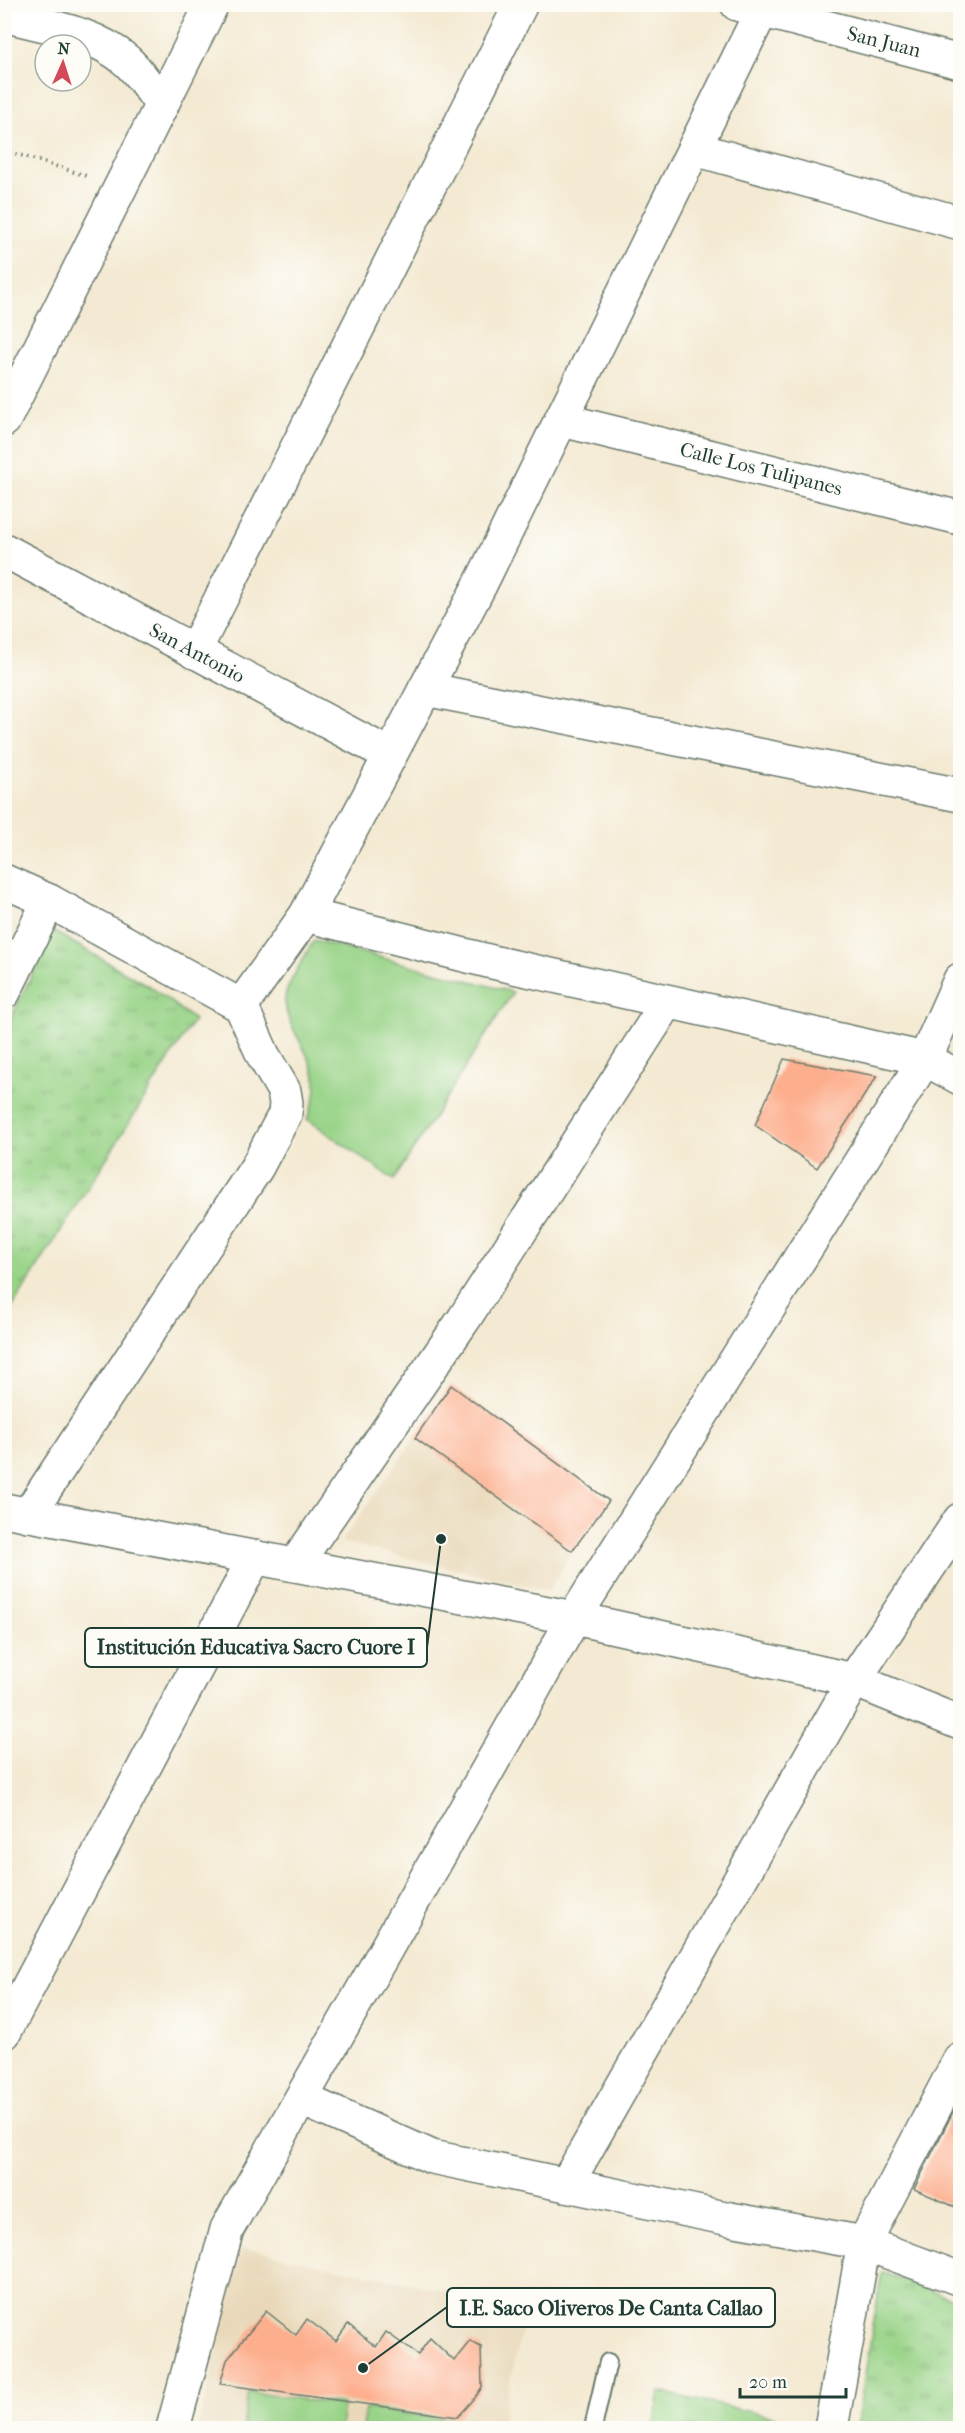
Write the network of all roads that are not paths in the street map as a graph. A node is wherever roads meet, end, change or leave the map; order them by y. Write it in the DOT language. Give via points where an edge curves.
graph roads {
  1 [pos="212,4"];
  2 [pos="521,4"];
  3 [pos="755,7"];
  4 [pos="4,15"];
  5 [pos="960,62"];
  6 [pos="162,105"];
  7 [pos="695,149"];
  8 [pos="960,223"];
  9 [pos="4,420"];
  10 [pos="562,420"];
  11 [pos="960,518"];
  12 [pos="4,550"];
  13 [pos="194,652"];
  14 [pos="425,689"];
  15 [pos="390,755"];
  16 [pos="960,795"];
  17 [pos="4,881"];
  18 [pos="49,901"];
  19 [pos="306,915"];
  20 [pos="960,980"];
  21 [pos="4,992"];
  22 [pos="668,1003"];
  23 [pos="241,1006"];
  24 [pos="926,1059"];
  25 [pos="960,1078"];
  26 [pos="16,1512"];
  27 [pos="960,1520"];
  28 [pos="255,1557"];
  29 [pos="296,1565"];
  30 [pos="574,1618"];
  31 [pos="854,1680"];
  32 [pos="960,1723"];
  33 [pos="4,2033"];
  34 [pos="960,2059"];
  35 [pos="302,2099"];
  36 [pos="567,2185"];
  37 [pos="864,2243"];
  38 [pos="960,2279"];
  39 [pos="608,2362"];
  40 [pos="173,2428"];
  41 [pos="593,2428"];
  42 [pos="831,2428"];
  1 -- 6 [label="street"];
  2 -- 13 [label="street"];
  3 -- 5 [label="street, San Juan"];
  3 -- 7 [label="street"];
  4 -- 6 [label="street" via="88,38 110,48 128,62"];
  6 -- 9 [label="street"];
  7 -- 8 [label="street"];
  7 -- 10 [label="street"];
  10 -- 11 [label="street, Calle Los Tulipanes"];
  10 -- 14 [label="street"];
  12 -- 13 [label="street, San Antonio"];
  13 -- 15 [label="street, San Antonio"];
  14 -- 15 [label="street"];
  14 -- 16 [label="street"];
  15 -- 19 [label="street"];
  17 -- 18 [label="street"];
  18 -- 21 [label="street"];
  18 -- 23 [label="street"];
  19 -- 22 [label="street"];
  19 -- 23 [label="street"];
  20 -- 24 [label="street"];
  22 -- 24 [label="street"];
  22 -- 29 [label="street" via="464,1319"];
  23 -- 26 [label="street" via="284,1091 285,1114 258,1167"];
  24 -- 25 [label="street"];
  24 -- 30 [label="street"];
  26 -- 28 [label="street"];
  27 -- 31 [label="street"];
  28 -- 29 [label="street"];
  28 -- 33 [label="street"];
  29 -- 30 [label="street"];
  30 -- 31 [label="street"];
  30 -- 35 [label="street"];
  31 -- 32 [label="street"];
  31 -- 36 [label="street"];
  34 -- 37 [label="street"];
  35 -- 36 [label="street" via="432,2157"];
  35 -- 40 [label="street" via="227,2229"];
  36 -- 37 [label="street"];
  37 -- 38 [label="street"];
  37 -- 42 [label="street"];
  39 -- 41 [label="lane"];
}
